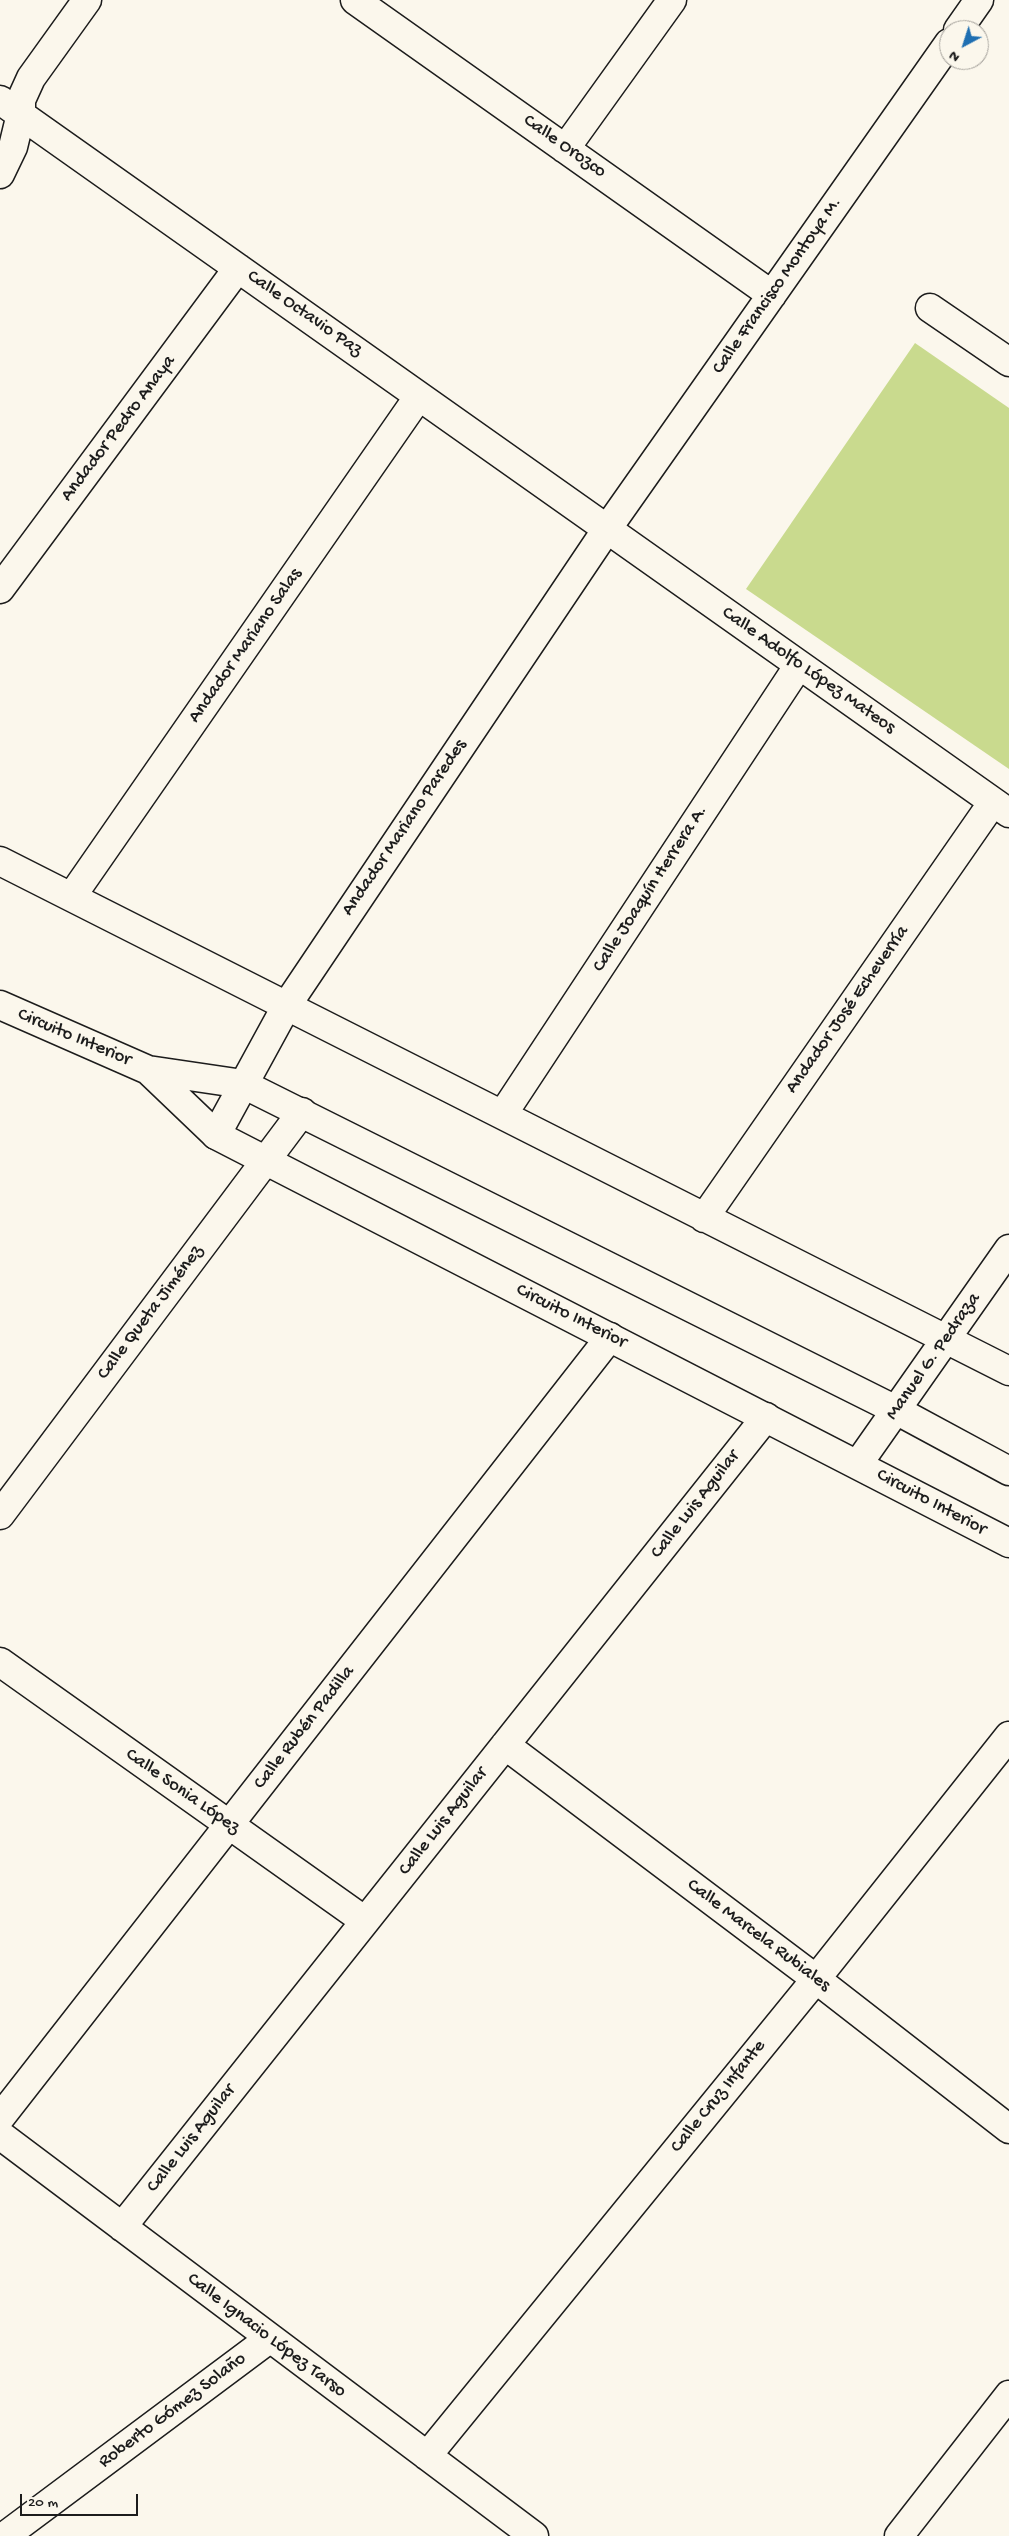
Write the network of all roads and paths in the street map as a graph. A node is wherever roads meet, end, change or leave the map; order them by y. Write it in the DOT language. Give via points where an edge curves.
graph roads {
  1 [pos="87,0"];
  2 [pos="672,0"];
  3 [pos="980,0"];
  4 [pos="371,4"];
  5 [pos="965,20"];
  6 [pos="939,57"];
  7 [pos="10,107"];
  8 [pos="565,149"];
  9 [pos="0,174"];
  10 [pos="238,268"];
  11 [pos="772,295"];
  12 [pos="930,308"];
  13 [pos="1009,362"];
  14 [pos="419,396"];
  15 [pos="607,529"];
  16 [pos="0,589"];
  17 [pos="799,664"];
  18 [pos="1001,808"];
  19 [pos="0,861"];
  20 [pos="72,896"];
  21 [pos="287,1004"];
  22 [pos="0,1005"];
  23 [pos="148,1070"];
  24 [pos="243,1084"];
  25 [pos="302,1112"];
  26 [pos="503,1114"];
  27 [pos="216,1135"];
  28 [pos="265,1161"];
  29 [pos="704,1218"];
  30 [pos="1009,1249"];
  31 [pos="610,1337"];
  32 [pos="946,1339"];
  33 [pos="1009,1372"];
  34 [pos="896,1410"];
  35 [pos="766,1417"];
  36 [pos="858,1464"];
  37 [pos="1009,1472"];
  38 [pos="0,1515"];
  39 [pos="1009,1543"];
  40 [pos="0,1662"];
  41 [pos="1009,1736"];
  42 [pos="505,1745"];
  43 [pos="229,1825"];
  44 [pos="365,1921"];
  45 [pos="816,1979"];
  46 [pos="0,2118"];
  47 [pos="1009,2129"];
  48 [pos="0,2135"];
  49 [pos="122,2228"];
  50 [pos="269,2339"];
  51 [pos="1009,2395"];
  52 [pos="427,2456"];
  53 [pos="524,2534"];
  54 [pos="5,2536"];
  55 [pos="899,2536"];
  1 -- 7 [label="street" via="31,78 21,100"];
  2 -- 8 [label="street"];
  3 -- 5 [label="street"];
  4 -- 8 [label="street, Calle Orozco"];
  6 -- 11 [label="street, Calle Francisco Montoya M."];
  7 -- 9 [label="street" via="13,147"];
  7 -- 10 [label="street, Calle Octavio Paz"];
  8 -- 11 [label="street, Calle Orozco"];
  10 -- 14 [label="street, Calle Octavio Paz"];
  10 -- 16 [label="street, Andador Pedro Anaya"];
  11 -- 15 [label="street, Calle Francisco Montoya M."];
  12 -- 13 [label="street"];
  14 -- 15 [label="street, Calle Octavio Paz"];
  14 -- 20 [label="street, Andador Mariano Salas"];
  15 -- 17 [label="street, Calle Adolfo López Mateos"];
  15 -- 21 [label="street, Andador Mariano Paredes"];
  17 -- 18 [label="street, Calle Adolfo López Mateos"];
  17 -- 26 [label="street, Calle Joaquín Herrera A."];
  18 -- 29 [label="street, Andador José Echeverría"];
  19 -- 20 [label="street"];
  20 -- 21 [label="street"];
  21 -- 24 [label="street, Andador Mariano Paredes"];
  21 -- 26 [label="street"];
  22 -- 23 [label="street, Circuito Interior"];
  23 -- 24 [label="street, Circuito Interior"];
  23 -- 27 [label="street, Circuito Interior"];
  24 -- 25 [label="street, Circuito Interior"];
  24 -- 27 [label="street, Andador Mariano Paredes"];
  25 -- 28 [label="street, Calle Queta Jiménez"];
  25 -- 34 [label="street, Circuito Interior"];
  26 -- 29 [label="street"];
  27 -- 28 [label="street, Circuito Interior"];
  28 -- 31 [label="street, Circuito Interior"];
  28 -- 38 [label="street, Calle Queta Jiménez"];
  29 -- 32 [label="street"];
  30 -- 32 [label="street, Manuel G. Pedraza"];
  31 -- 35 [label="street, Circuito Interior"];
  31 -- 43 [label="street, Calle Rubén Padilla"];
  32 -- 33 [label="street"];
  32 -- 34 [label="street, Manuel G. Pedraza"];
  34 -- 36 [label="street, Manuel G. Pedraza"];
  34 -- 37 [label="street, Circuito Interior"];
  35 -- 36 [label="street, Circuito Interior"];
  35 -- 42 [label="street, Calle Luis Aguilar"];
  36 -- 39 [label="street, Circuito Interior"];
  40 -- 43 [label="street, Calle Sonia López"];
  41 -- 45 [label="street, Calle Cruz Infante"];
  42 -- 44 [label="street, Calle Luis Aguilar"];
  42 -- 45 [label="street, Calle Marcela Rubiales"];
  43 -- 44 [label="street, Calle Sonia López"];
  43 -- 46 [label="street, Calle Rubén Padilla"];
  44 -- 49 [label="street, Calle Luis Aguilar"];
  45 -- 47 [label="street, Calle Marcela Rubiales"];
  45 -- 52 [label="street, Calle Cruz Infante"];
  48 -- 49 [label="street, Calle Ignacio López Tarso"];
  49 -- 50 [label="street, Calle Ignacio López Tarso"];
  50 -- 52 [label="street, Calle Ignacio López Tarso"];
  50 -- 54 [label="street, Roberto Gómez Solaño"];
  51 -- 55 [label="street"];
  52 -- 53 [label="street, Calle Ignacio López Tarso"];
}
